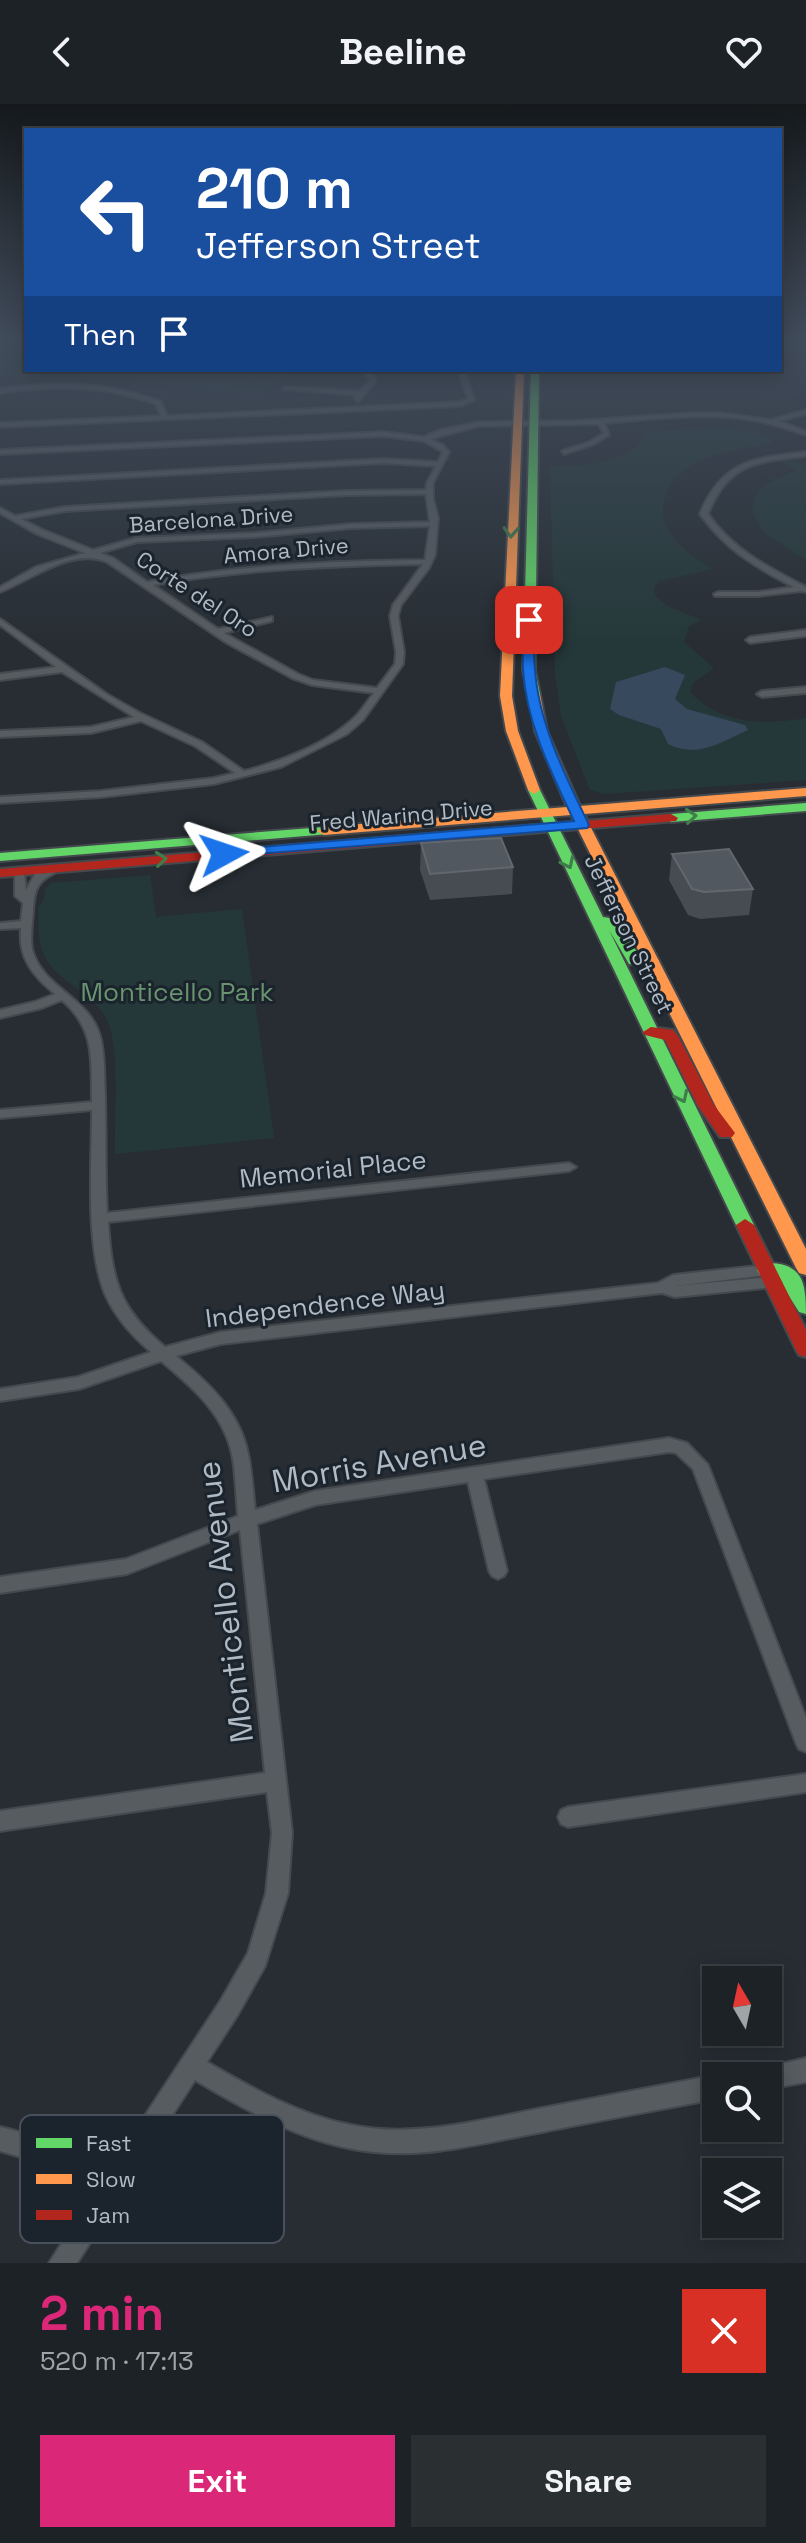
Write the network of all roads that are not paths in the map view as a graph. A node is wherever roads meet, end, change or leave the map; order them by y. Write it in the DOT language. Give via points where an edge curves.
graph roads {
  1 [pos="250,440"];
  2 [pos="423,440"];
  3 [pos="523,440"];
  4 [pos="524,440"];
  5 [pos="597,440"];
  6 [pos="0,452"];
  7 [pos="564,452"];
  8 [pos="806,454"];
  9 [pos="441,464"];
  10 [pos="0,482"];
  11 [pos="429,492"];
  12 [pos="0,510"];
  13 [pos="14,518"];
  14 [pos="434,524"];
  15 [pos="90,552"];
  16 [pos="428,562"];
  17 [pos="148,584"];
  18 [pos="804,589"];
  19 [pos="0,590"];
  20 [pos="718,594"];
  21 [pos="269,619"];
  22 [pos="0,621"];
  23 [pos="217,632"];
  24 [pos="806,633"];
  25 [pos="750,640"];
  26 [pos="65,669"];
  27 [pos="0,677"];
  28 [pos="806,690"];
  29 [pos="380,691"];
  30 [pos="762,694"];
  31 [pos="142,718"];
  32 [pos="0,734"];
  33 [pos="243,775"];
  34 [pos="806,792"];
  35 [pos="0,800"];
  36 [pos="806,807"];
  37 [pos="579,818"];
  38 [pos="547,820"];
  39 [pos="346,829"];
  40 [pos="141,845"];
  41 [pos="252,851"];
  42 [pos="0,857"];
  43 [pos="57,868"];
  44 [pos="9,872"];
  45 [pos="27,901"];
  46 [pos="590,908"];
  47 [pos="27,924"];
  48 [pos="0,926"];
  49 [pos="651,961"];
  50 [pos="64,995"];
  51 [pos="0,1014"];
  52 [pos="651,1032"];
  53 [pos="99,1105"];
  54 [pos="0,1114"];
  55 [pos="569,1167"];
  56 [pos="761,1178"];
  57 [pos="102,1218"];
  58 [pos="806,1268"];
  59 [pos="770,1276"];
  60 [pos="806,1307"];
  61 [pos="806,1350"];
  62 [pos="164,1355"];
  63 [pos="0,1395"];
  64 [pos="475,1476"];
  65 [pos="249,1519"];
  66 [pos="498,1571"];
  67 [pos="0,1585"];
  68 [pos="806,1743"];
  69 [pos="277,1781"];
  70 [pos="806,1783"];
  71 [pos="568,1817"];
  72 [pos="0,1821"];
  73 [pos="191,2065"];
  74 [pos="806,2070"];
  75 [pos="782,2074"];
  76 [pos="702,2090"];
  77 [pos="159,2115"];
  78 [pos="280,2115"];
  79 [pos="284,2116"];
  80 [pos="0,2139"];
  81 [pos="20,2142"];
  82 [pos="75,2243"];
  83 [pos="62,2263"];
  1 -- 6 [label="street"];
  2 -- 9 [label="street" via="446,452"];
  3 -- 38 [label="main road, Jefferson Street, one-way" via="506,696 523,766"];
  4 -- 37 [label="main road, Jefferson Street" via="529,670 541,731"];
  5 -- 7 [label="street"];
  8 -- 18 [label="street" via="746,465 722,477 704,514 717,535 742,556"];
  9 -- 10 [label="street" via="383,461"];
  9 -- 11 [label="street"];
  11 -- 13 [label="street" via="65,509"];
  11 -- 14 [label="street"];
  12 -- 13 [label="street, Corte del Oro"];
  13 -- 15 [label="street, Corte del Oro"];
  14 -- 15 [label="street, Barcelona Drive" via="156,539"];
  14 -- 16 [label="street"];
  15 -- 17 [label="street, Corte del Oro"];
  15 -- 19 [label="street, Barcelona Drive" via="27,574"];
  16 -- 17 [label="street, Amora Drive" via="370,561"];
  16 -- 29 [label="street" via="397,605 399,664"];
  17 -- 23 [label="street, Corte del Oro"];
  18 -- 20 [label="street"];
  21 -- 23 [label="street"];
  22 -- 26 [label="street"];
  23 -- 29 [label="street, Corte del Oro" via="295,676"];
  24 -- 25 [label="street"];
  26 -- 27 [label="street"];
  26 -- 31 [label="street"];
  28 -- 30 [label="street"];
  29 -- 33 [label="street" via="344,732 299,756"];
  31 -- 32 [label="street" via="91,730"];
  31 -- 33 [label="street" via="206,746"];
  33 -- 35 [label="street" via="169,787"];
  34 -- 37 [label="main road, Fred Waring Drive"];
  37 -- 36 [label="main road, Fred Waring Drive, one-way"];
  37 -- 38 [label="main road, Fred Waring Drive"];
  37 -- 49 [label="main road, Jefferson Street"];
  38 -- 39 [label="main road, Fred Waring Drive"];
  38 -- 41 [label="main road, Fred Waring Drive"];
  38 -- 46 [label="main road, Jefferson Street, one-way"];
  39 -- 40 [label="main road, Fred Waring Drive"];
  39 -- 41 [label="main road" via="263,841"];
  40 -- 42 [label="main road, Fred Waring Drive"];
  40 -- 44 [label="main road" via="32,861"];
  43 -- 41 [label="main road, Fred Waring Drive, one-way"];
  43 -- 44 [label="main road, Fred Waring Drive"];
  43 -- 45 [label="street" via="39,876"];
  44 -- 45 [label="street, Monticello Avenue"];
  45 -- 47 [label="street, Monticello Avenue"];
  46 -- 49 [label="main road" via="615,927 634,961"];
  46 -- 52 [label="main road, Jefferson Street"];
  47 -- 48 [label="street"];
  47 -- 50 [label="street, Monticello Avenue" via="26,950 33,964"];
  49 -- 56 [label="main road, Jefferson Street"];
  50 -- 51 [label="street"];
  50 -- 53 [label="street, Monticello Avenue" via="93,1030"];
  52 -- 56 [label="main road" via="667,1033 672,1039 706,1106"];
  52 -- 59 [label="main road, Jefferson Street, one-way"];
  53 -- 54 [label="street"];
  53 -- 57 [label="street, Monticello Avenue"];
  55 -- 57 [label="street, Memorial Place"];
  56 -- 58 [label="main road, Jefferson Street"];
  57 -- 62 [label="street, Monticello Avenue" via="112,1292 143,1340"];
  59 -- 60 [label="main road" via="782,1270 789,1275"];
  59 -- 61 [label="main road, Jefferson Street"];
  59 -- 62 [label="street, Independence Way" via="675,1292 662,1288 221,1338"];
  62 -- 63 [label="street, Independence Way" via="79,1383"];
  62 -- 65 [label="street, Monticello Avenue" via="211,1397 230,1424 240,1453"];
  64 -- 65 [label="street, Morris Avenue" via="315,1498"];
  64 -- 66 [label="street"];
  64 -- 68 [label="street, Morris Avenue" via="657,1446 681,1448 700,1465"];
  65 -- 67 [label="street, Morris Avenue" via="127,1566"];
  65 -- 69 [label="street, Monticello Avenue"];
  69 -- 72 [label="street"];
  69 -- 73 [label="street, Monticello Avenue" via="282,1833 277,1893 257,1958"];
  70 -- 71 [label="street"];
  73 -- 77 [label="street, Monticello Avenue"];
  73 -- 78 [label="street"];
  74 -- 75 [label="street"];
  76 -- 79 [label="street" via="466,2135 408,2141 354,2138"];
  80 -- 81 [label="street"];
  82 -- 83 [label="street, Monticello Avenue"];
}
